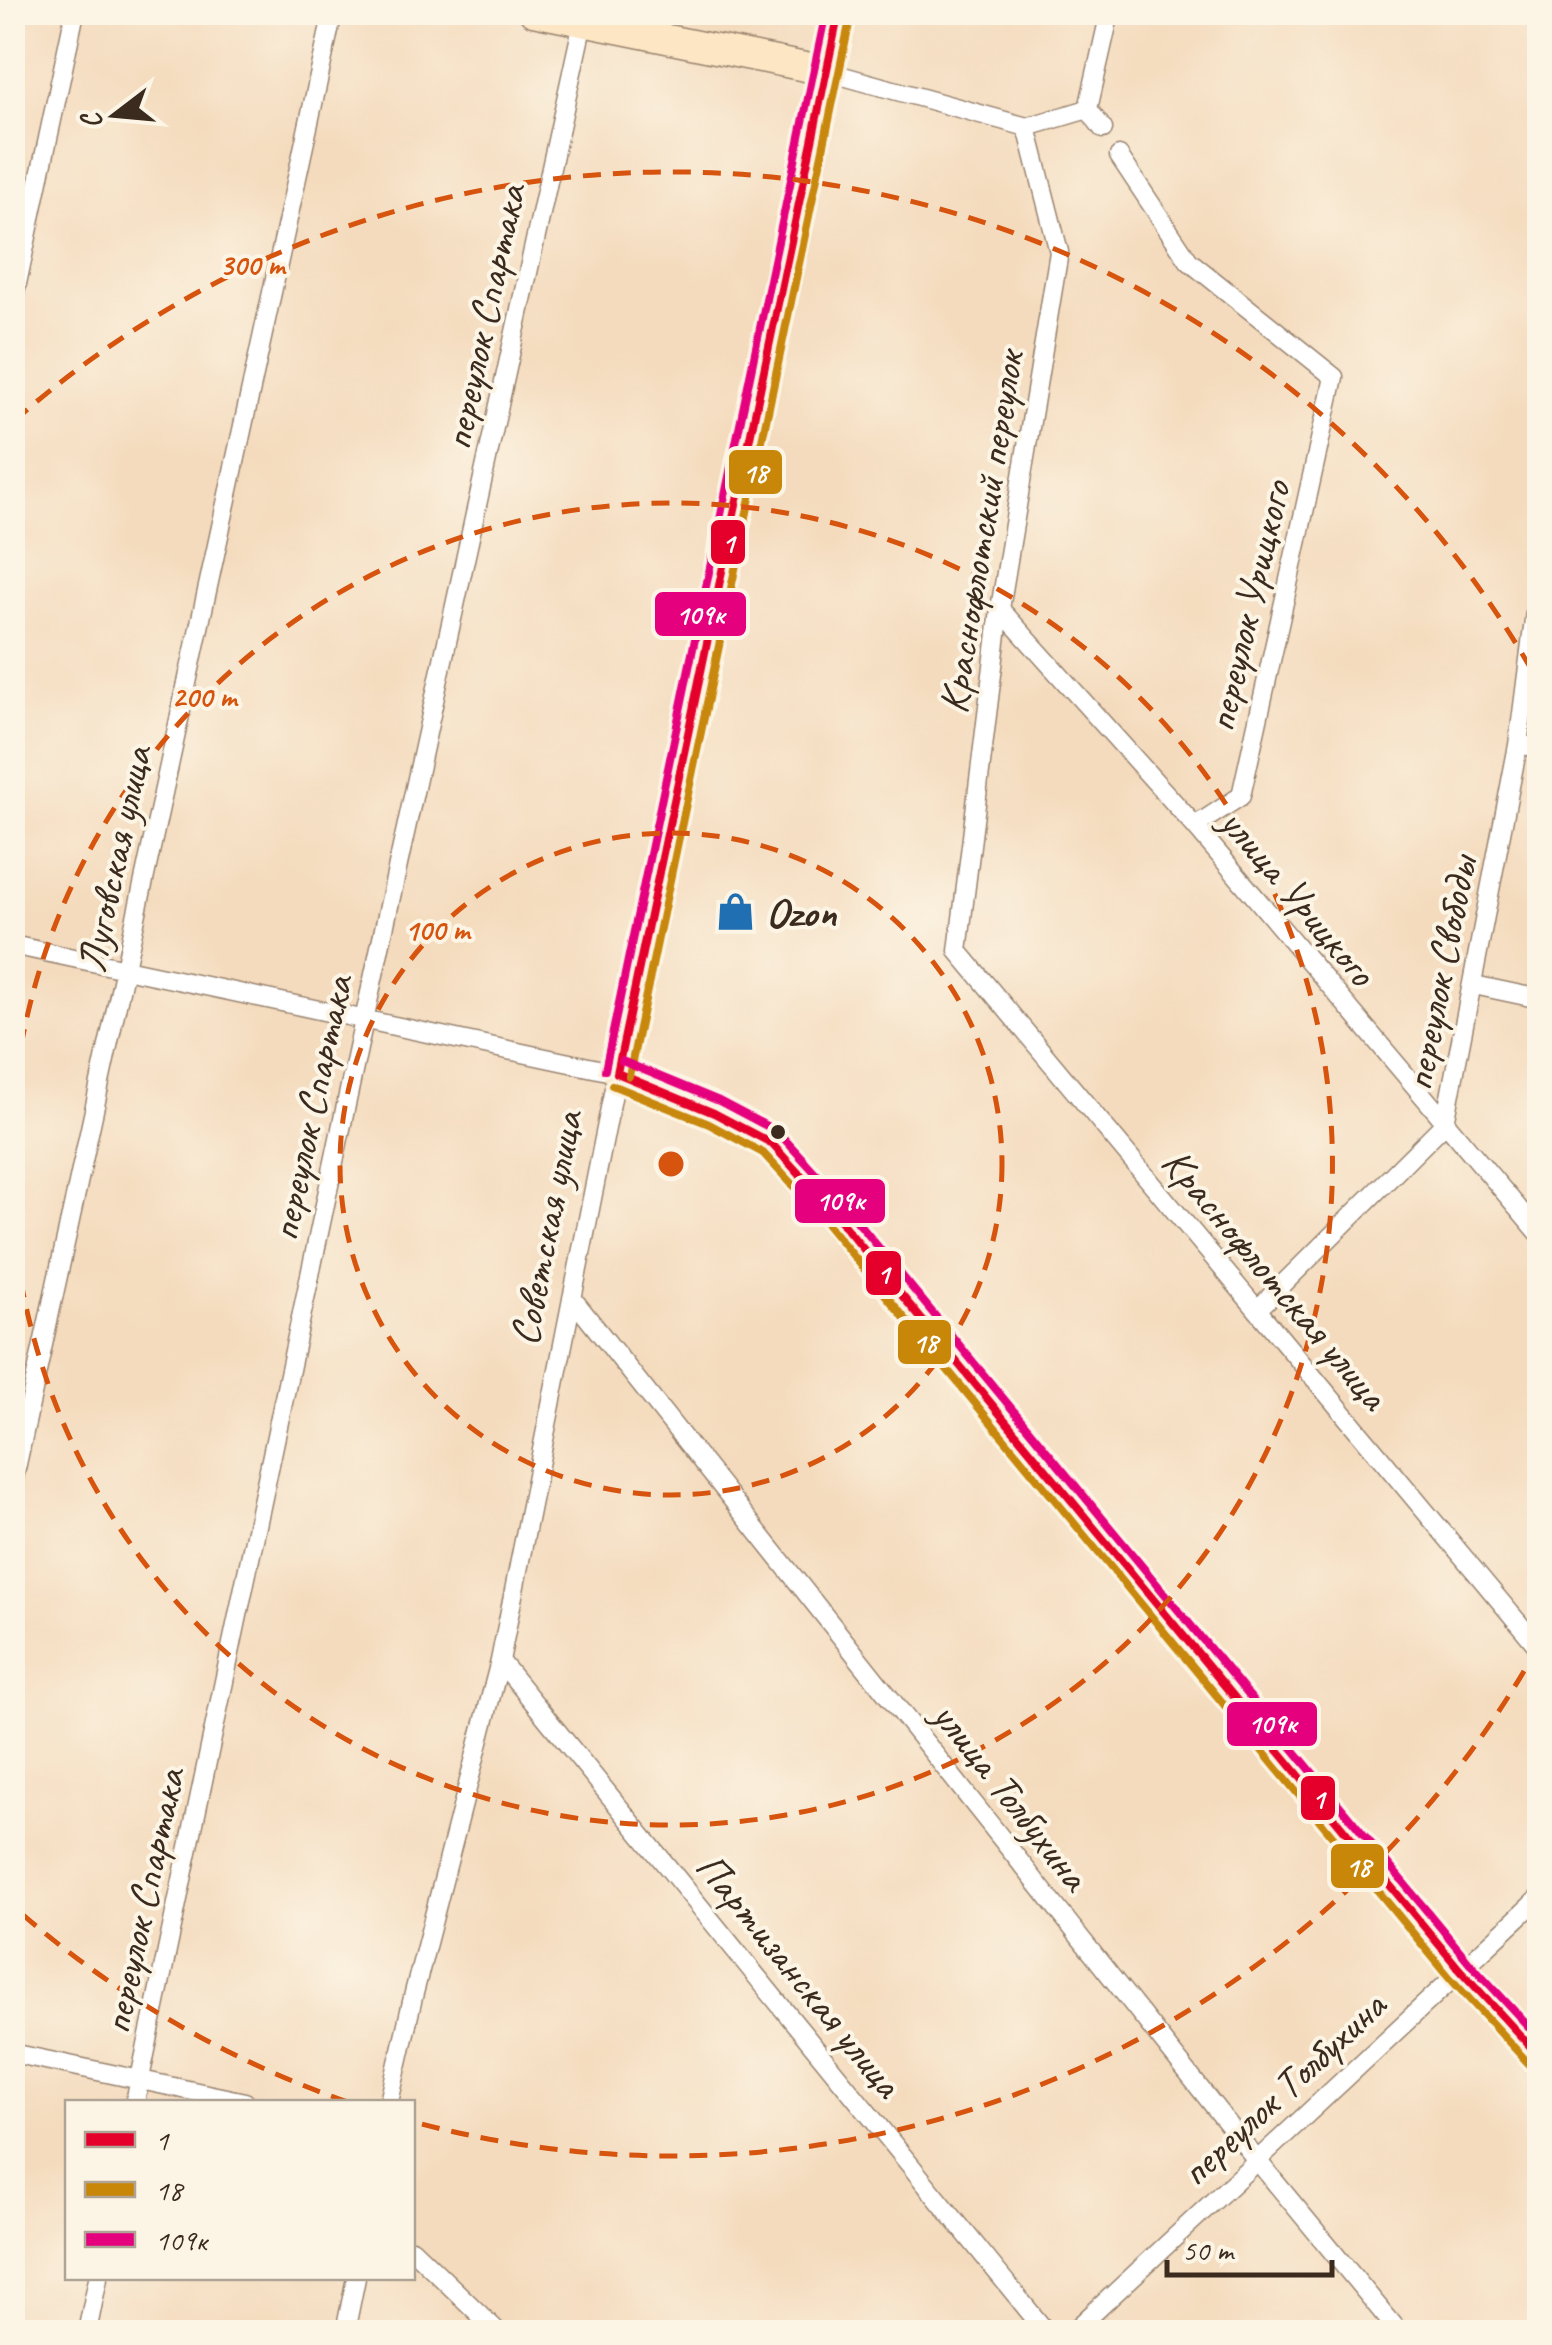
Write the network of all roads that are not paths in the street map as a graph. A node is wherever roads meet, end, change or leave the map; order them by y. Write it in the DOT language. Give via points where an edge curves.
graph roads {
  1 [pos="75,12"];
  2 [pos="333,12"];
  3 [pos="532,12"];
  4 [pos="839,12"];
  5 [pos="1110,12"];
  6 [pos="584,18"];
  7 [pos="825,71"];
  8 [pos="1088,109"];
  9 [pos="1027,127"];
  10 [pos="1103,129"];
  11 [pos="1119,156"];
  12 [pos="12,307"];
  13 [pos="1540,573"];
  14 [pos="1000,609"];
  15 [pos="1518,745"];
  16 [pos="1540,748"];
  17 [pos="1194,826"];
  18 [pos="12,945"];
  19 [pos="958,952"];
  20 [pos="125,969"];
  21 [pos="1474,985"];
  22 [pos="1540,998"];
  23 [pos="364,1020"];
  24 [pos="617,1074"];
  25 [pos="1445,1123"];
  26 [pos="1540,1234"];
  27 [pos="572,1298"];
  28 [pos="1257,1310"];
  29 [pos="12,1487"];
  30 [pos="1540,1649"];
  31 [pos="500,1661"];
  32 [pos="1540,1897"];
  33 [pos="1460,1970"];
  34 [pos="12,2053"];
  35 [pos="1540,2058"];
  36 [pos="140,2080"];
  37 [pos="136,2100"];
  38 [pos="236,2100"];
  39 [pos="389,2100"];
  40 [pos="1256,2158"];
  41 [pos="415,2252"];
  42 [pos="98,2280"];
  43 [pos="356,2280"];
  44 [pos="86,2332"];
  45 [pos="344,2332"];
  46 [pos="498,2332"];
  47 [pos="1046,2332"];
  48 [pos="1073,2332"];
  49 [pos="1399,2332"];
  1 -- 12 [label="street"];
  2 -- 20 [label="street, Луговская улица"];
  3 -- 6 [label="street"];
  4 -- 7 [label="street, Советская улица"];
  5 -- 8 [label="street"];
  6 -- 7 [label="street"];
  6 -- 23 [label="street, переулок Спартака"];
  7 -- 9 [label="street"];
  7 -- 24 [label="street, Советская улица"];
  8 -- 9 [label="street"];
  8 -- 10 [label="street"];
  9 -- 14 [label="street, Краснофлотский переулок" via="1059,252"];
  11 -- 17 [label="street, переулок Урицкого" via="1189,261 1334,377 1241,796"];
  13 -- 15 [label="street, переулок Свободы"];
  14 -- 17 [label="street, улица Урицкого"];
  14 -- 19 [label="street, Краснофлотский переулок"];
  15 -- 16 [label="street"];
  15 -- 21 [label="street, переулок Свободы"];
  17 -- 25 [label="street, улица Урицкого"];
  18 -- 20 [label="street"];
  19 -- 28 [label="street, Краснофлотская улица"];
  20 -- 23 [label="street"];
  20 -- 29 [label="street, Луговская улица"];
  21 -- 22 [label="street"];
  21 -- 25 [label="street, переулок Свободы"];
  23 -- 24 [label="street"];
  23 -- 36 [label="street, переулок Спартака"];
  24 -- 27 [label="street, Советская улица"];
  24 -- 33 [label="street" via="772,1143"];
  25 -- 26 [label="street, улица Урицкого"];
  25 -- 28 [label="street, переулок Свободы"];
  27 -- 31 [label="street, Советская улица"];
  27 -- 40 [label="street, улица Толбухина"];
  28 -- 30 [label="street, Краснофлотская улица"];
  31 -- 39 [label="street, Советская улица"];
  31 -- 47 [label="street, Партизанская улица"];
  32 -- 33 [label="street, переулок Толбухина"];
  33 -- 35 [label="street"];
  33 -- 40 [label="street, переулок Толбухина"];
  34 -- 36 [label="street"];
  36 -- 37 [label="street, переулок Спартака"];
  36 -- 38 [label="street"];
  40 -- 48 [label="street, переулок Толбухина"];
  40 -- 49 [label="street, улица Толбухина"];
  41 -- 46 [label="street"];
  42 -- 44 [label="street"];
  43 -- 45 [label="street"];
}
